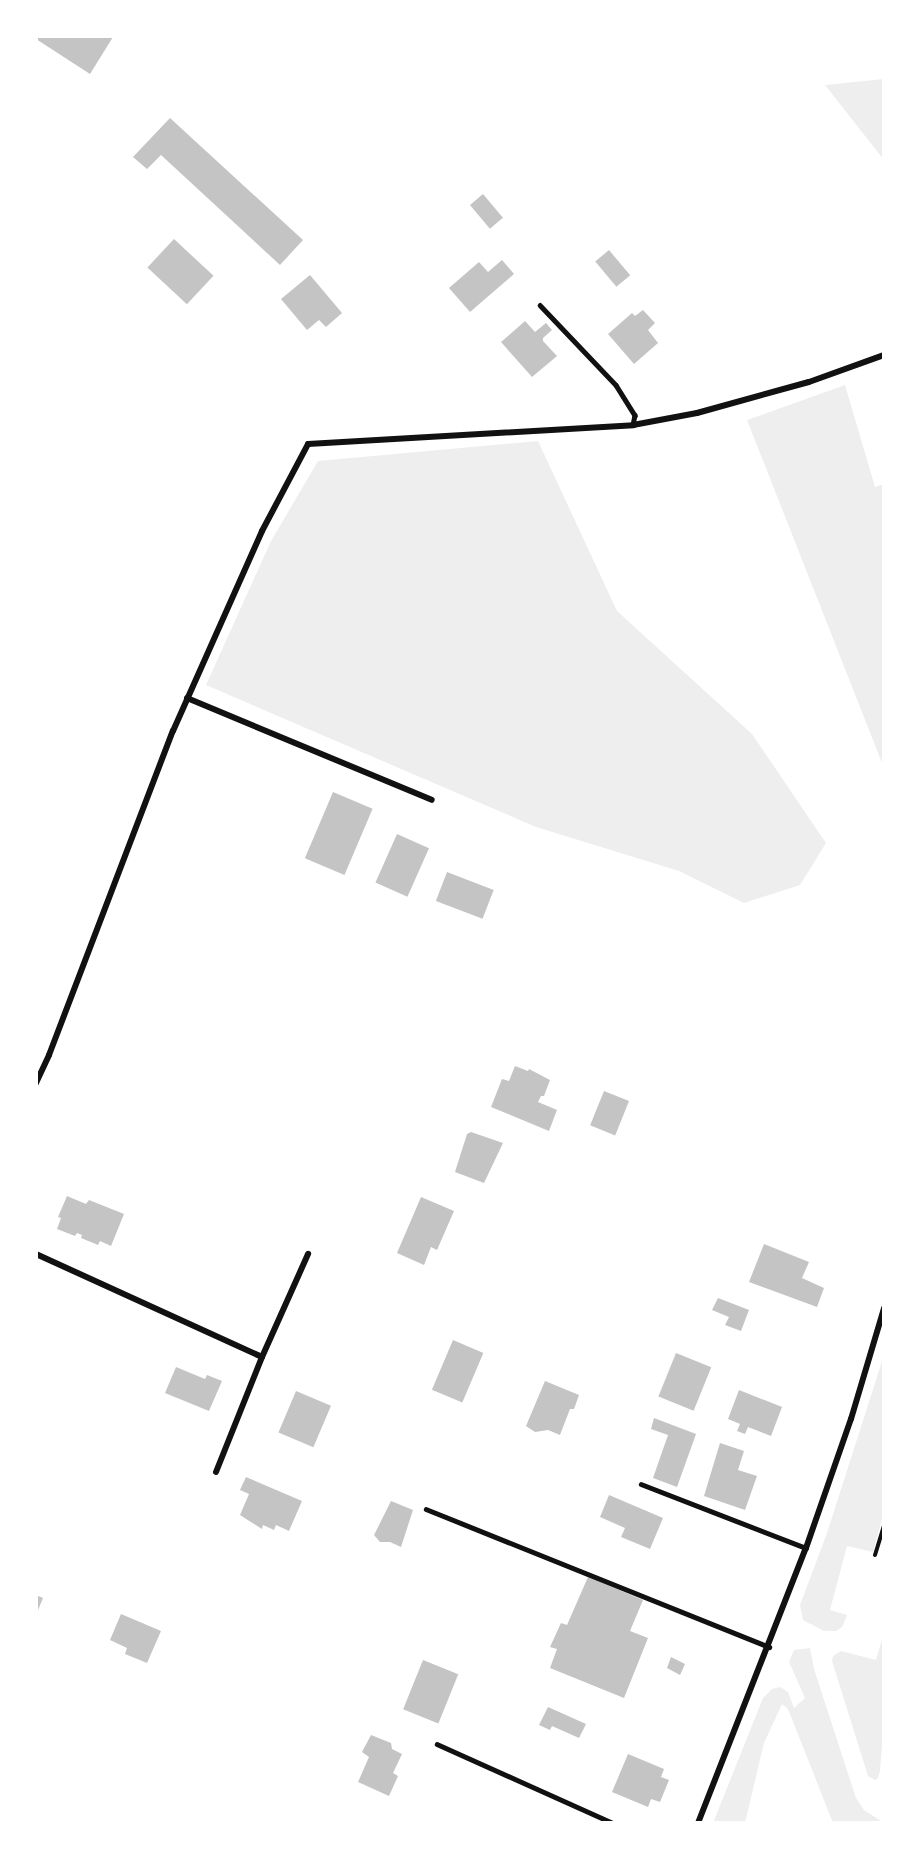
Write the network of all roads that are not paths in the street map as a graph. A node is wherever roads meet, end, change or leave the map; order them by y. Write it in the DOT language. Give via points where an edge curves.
graph roads {
  1 [pos="540,304"];
  2 [pos="884,355"];
  3 [pos="633,425"];
  4 [pos="187,698"];
  5 [pos="432,800"];
  6 [pos="36,1083"];
  7 [pos="36,1254"];
  8 [pos="308,1254"];
  9 [pos="884,1308"];
  10 [pos="262,1357"];
  11 [pos="216,1472"];
  12 [pos="641,1484"];
  13 [pos="426,1509"];
  14 [pos="806,1548"];
  15 [pos="769,1647"];
  16 [pos="437,1744"];
  17 [pos="612,1823"];
  18 [pos="698,1823"];
  1 -- 3 [label="lane" via="616,385 635,415"];
  2 -- 3 [label="street" via="809,382 697,413"];
  3 -- 4 [label="street" via="308,444 262,531"];
  4 -- 5 [label="street"];
  4 -- 6 [label="street"];
  7 -- 10 [label="street"];
  8 -- 10 [label="street"];
  9 -- 14 [label="street"];
  10 -- 11 [label="street"];
  12 -- 14 [label="lane"];
  13 -- 15 [label="lane"];
  14 -- 15 [label="street"];
  15 -- 18 [label="street"];
  16 -- 17 [label="lane"];
}
